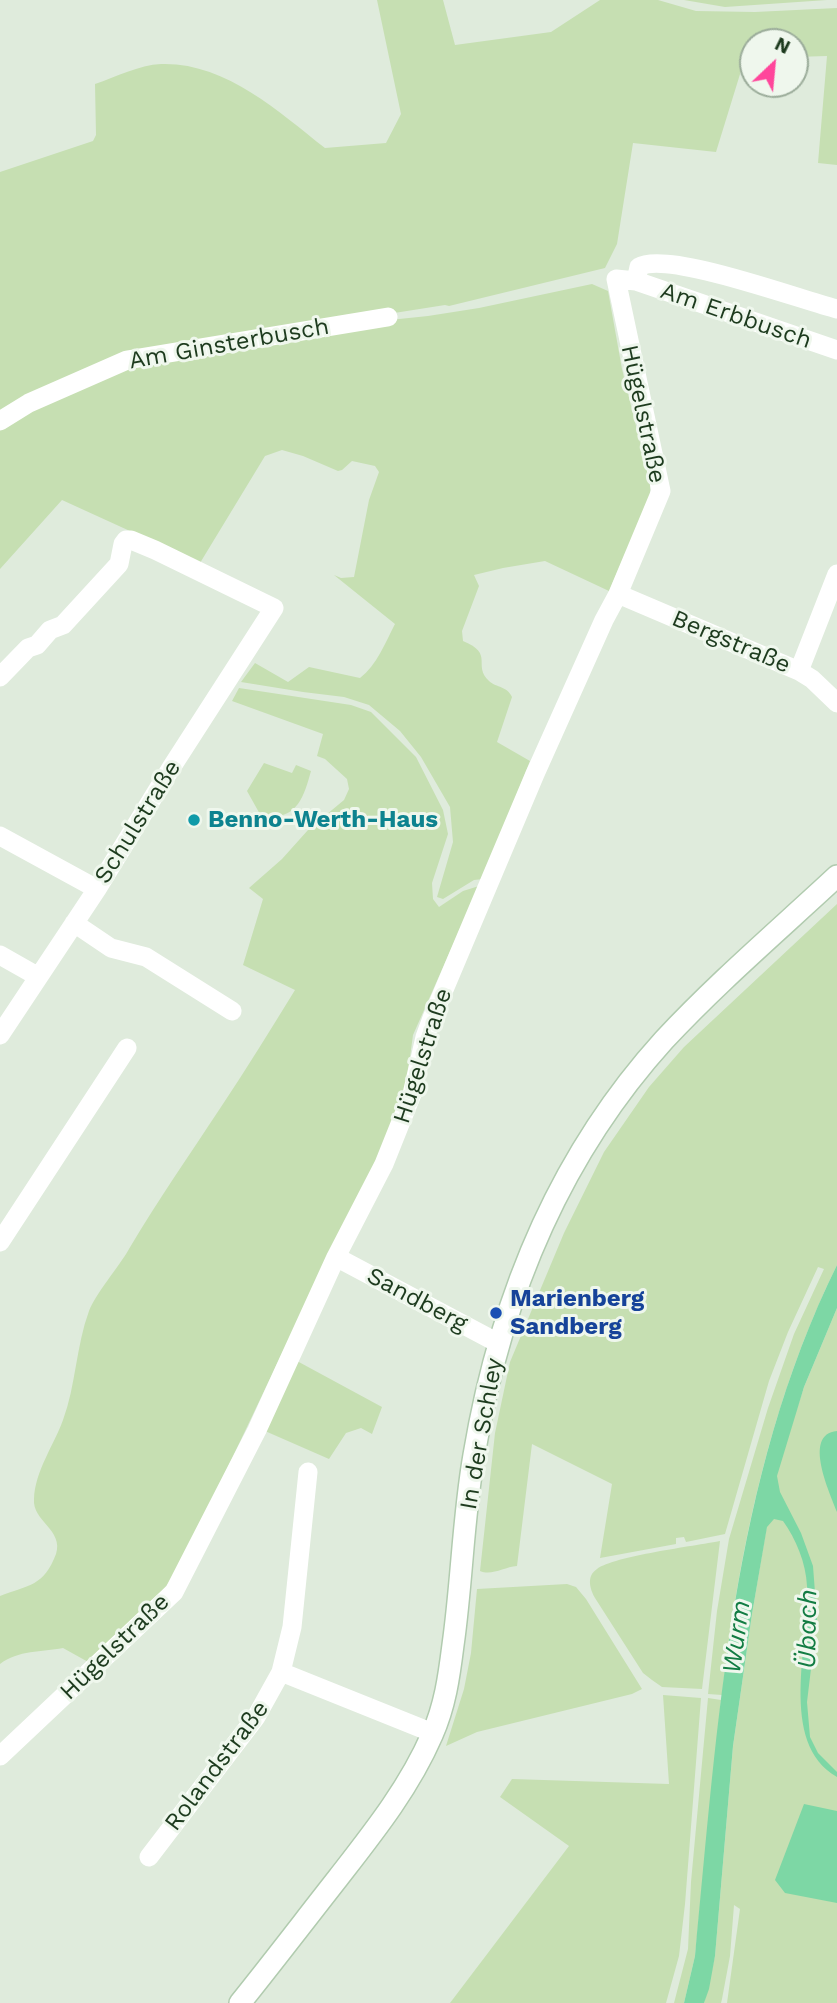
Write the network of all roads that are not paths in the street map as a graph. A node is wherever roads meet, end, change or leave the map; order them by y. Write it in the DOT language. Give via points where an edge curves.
graph roads {
  1 [pos="626,280"];
  2 [pos="837,309"];
  3 [pos="388,317"];
  4 [pos="837,350"];
  5 [pos="0,421"];
  6 [pos="837,574"];
  7 [pos="618,594"];
  8 [pos="799,671"];
  9 [pos="0,677"];
  10 [pos="837,703"];
  11 [pos="0,836"];
  12 [pos="837,876"];
  13 [pos="97,889"];
  14 [pos="74,923"];
  15 [pos="0,955"];
  16 [pos="37,976"];
  17 [pos="232,1011"];
  18 [pos="0,1035"];
  19 [pos="127,1048"];
  20 [pos="0,1242"];
  21 [pos="336,1257"];
  22 [pos="498,1343"];
  23 [pos="308,1472"];
  24 [pos="281,1672"];
  25 [pos="433,1732"];
  26 [pos="0,1756"];
  27 [pos="149,1857"];
  28 [pos="240,2003"];
  1 -- 2 [label="street, Am Erbbusch" via="645,263 659,262"];
  1 -- 4 [label="street, Am Erbbusch"];
  1 -- 7 [label="street, Hügelstraße" via="661,491"];
  3 -- 5 [label="street, Am Ginsterbusch" via="127,359 49,393"];
  6 -- 8 [label="street"];
  7 -- 8 [label="street, Bergstraße"];
  7 -- 21 [label="street, Hügelstraße" via="432,1018 412,1094 393,1143"];
  8 -- 10 [label="street, Bergstraße"];
  9 -- 13 [label="street, Schulstraße" via="27,648 63,625 119,564 127,540 274,608"];
  11 -- 13 [label="street"];
  12 -- 22 [label="street, In der Schley" via="715,989 628,1084 590,1139 534,1241"];
  13 -- 14 [label="street, Schulstraße"];
  14 -- 16 [label="street, Schulstraße"];
  14 -- 17 [label="street" via="111,948 146,957 219,991"];
  15 -- 16 [label="street"];
  16 -- 18 [label="street, Schulstraße"];
  19 -- 20 [label="street"];
  21 -- 22 [label="street, Sandberg"];
  21 -- 26 [label="street, Hügelstraße" via="257,1430 173,1592"];
  22 -- 25 [label="street, In der Schley" via="471,1475 446,1698"];
  23 -- 24 [label="street, Rolandstraße" via="292,1627"];
  24 -- 25 [label="street, Rolandstraße"];
  24 -- 27 [label="street, Rolandstraße" via="256,1717"];
  25 -- 28 [label="street, In der Schley" via="414,1773 380,1825"];
}
